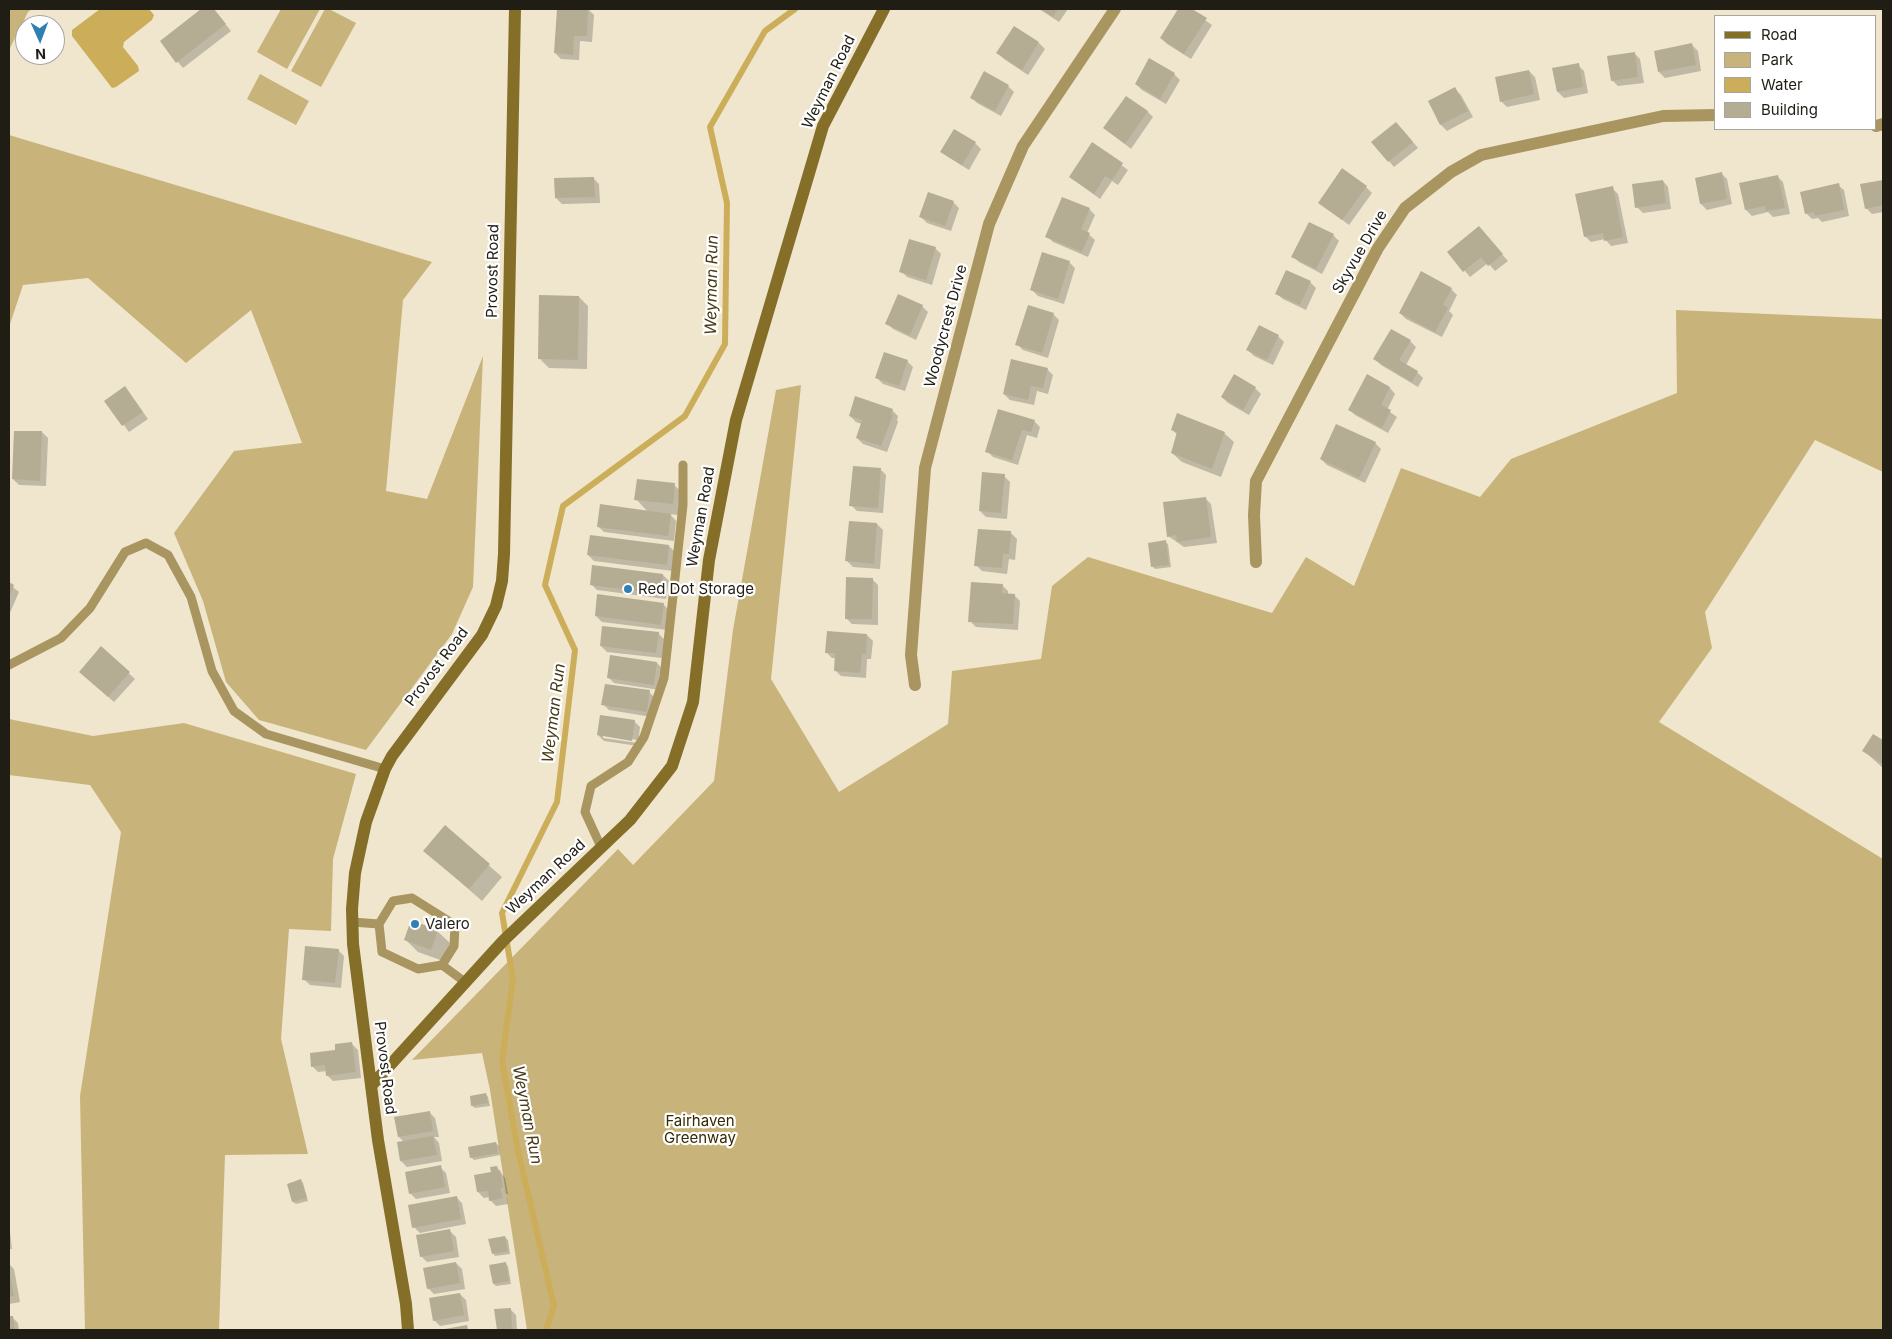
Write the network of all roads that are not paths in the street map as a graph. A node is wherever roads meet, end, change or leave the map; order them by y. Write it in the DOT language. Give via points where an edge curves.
graph roads {
  1 [pos="515,9"];
  2 [pos="884,9"];
  3 [pos="1115,9"];
  4 [pos="1714,115"];
  5 [pos="683,464"];
  6 [pos="1256,562"];
  7 [pos="9,665"];
  8 [pos="915,685"];
  9 [pos="385,769"];
  10 [pos="602,847"];
  11 [pos="352,922"];
  12 [pos="379,924"];
  13 [pos="442,965"];
  14 [pos="467,980"];
  15 [pos="372,1086"];
  16 [pos="408,1330"];
  1 -- 9 [label="street, Provost Road" via="502,580 496,606 482,634"];
  2 -- 10 [label="street, Weyman Road" via="823,126 736,420 709,560 693,702 672,766 630,820"];
  3 -- 8 [label="street, Woodycrest Drive" via="1023,146 989,224 925,468 911,654"];
  4 -- 6 [label="street, Skyvue Drive" via="1663,116 1481,155 1451,172 1405,208 1378,248 1256,480"];
  5 -- 10 [label="lane" via="683,505 664,678 644,738 628,762 591,786 585,812"];
  7 -- 9 [label="lane" via="61,638 90,608 125,552 146,543 168,555 191,598 212,671 234,711 266,734"];
  9 -- 11 [label="street, Provost Road" via="362,839 355,873"];
  10 -- 14 [label="street, Weyman Road" via="528,916"];
  11 -- 12 [label="lane"];
  11 -- 15 [label="street, Provost Road"];
  12 -- 13 [label="lane" via="382,952 418,969"];
  12 -- 13 [label="lane" via="393,901 412,898 455,925 454,946"];
  13 -- 14 [label="lane"];
  14 -- 15 [label="street, Weyman Road"];
  15 -- 16 [label="street, Provost Road"];
}
